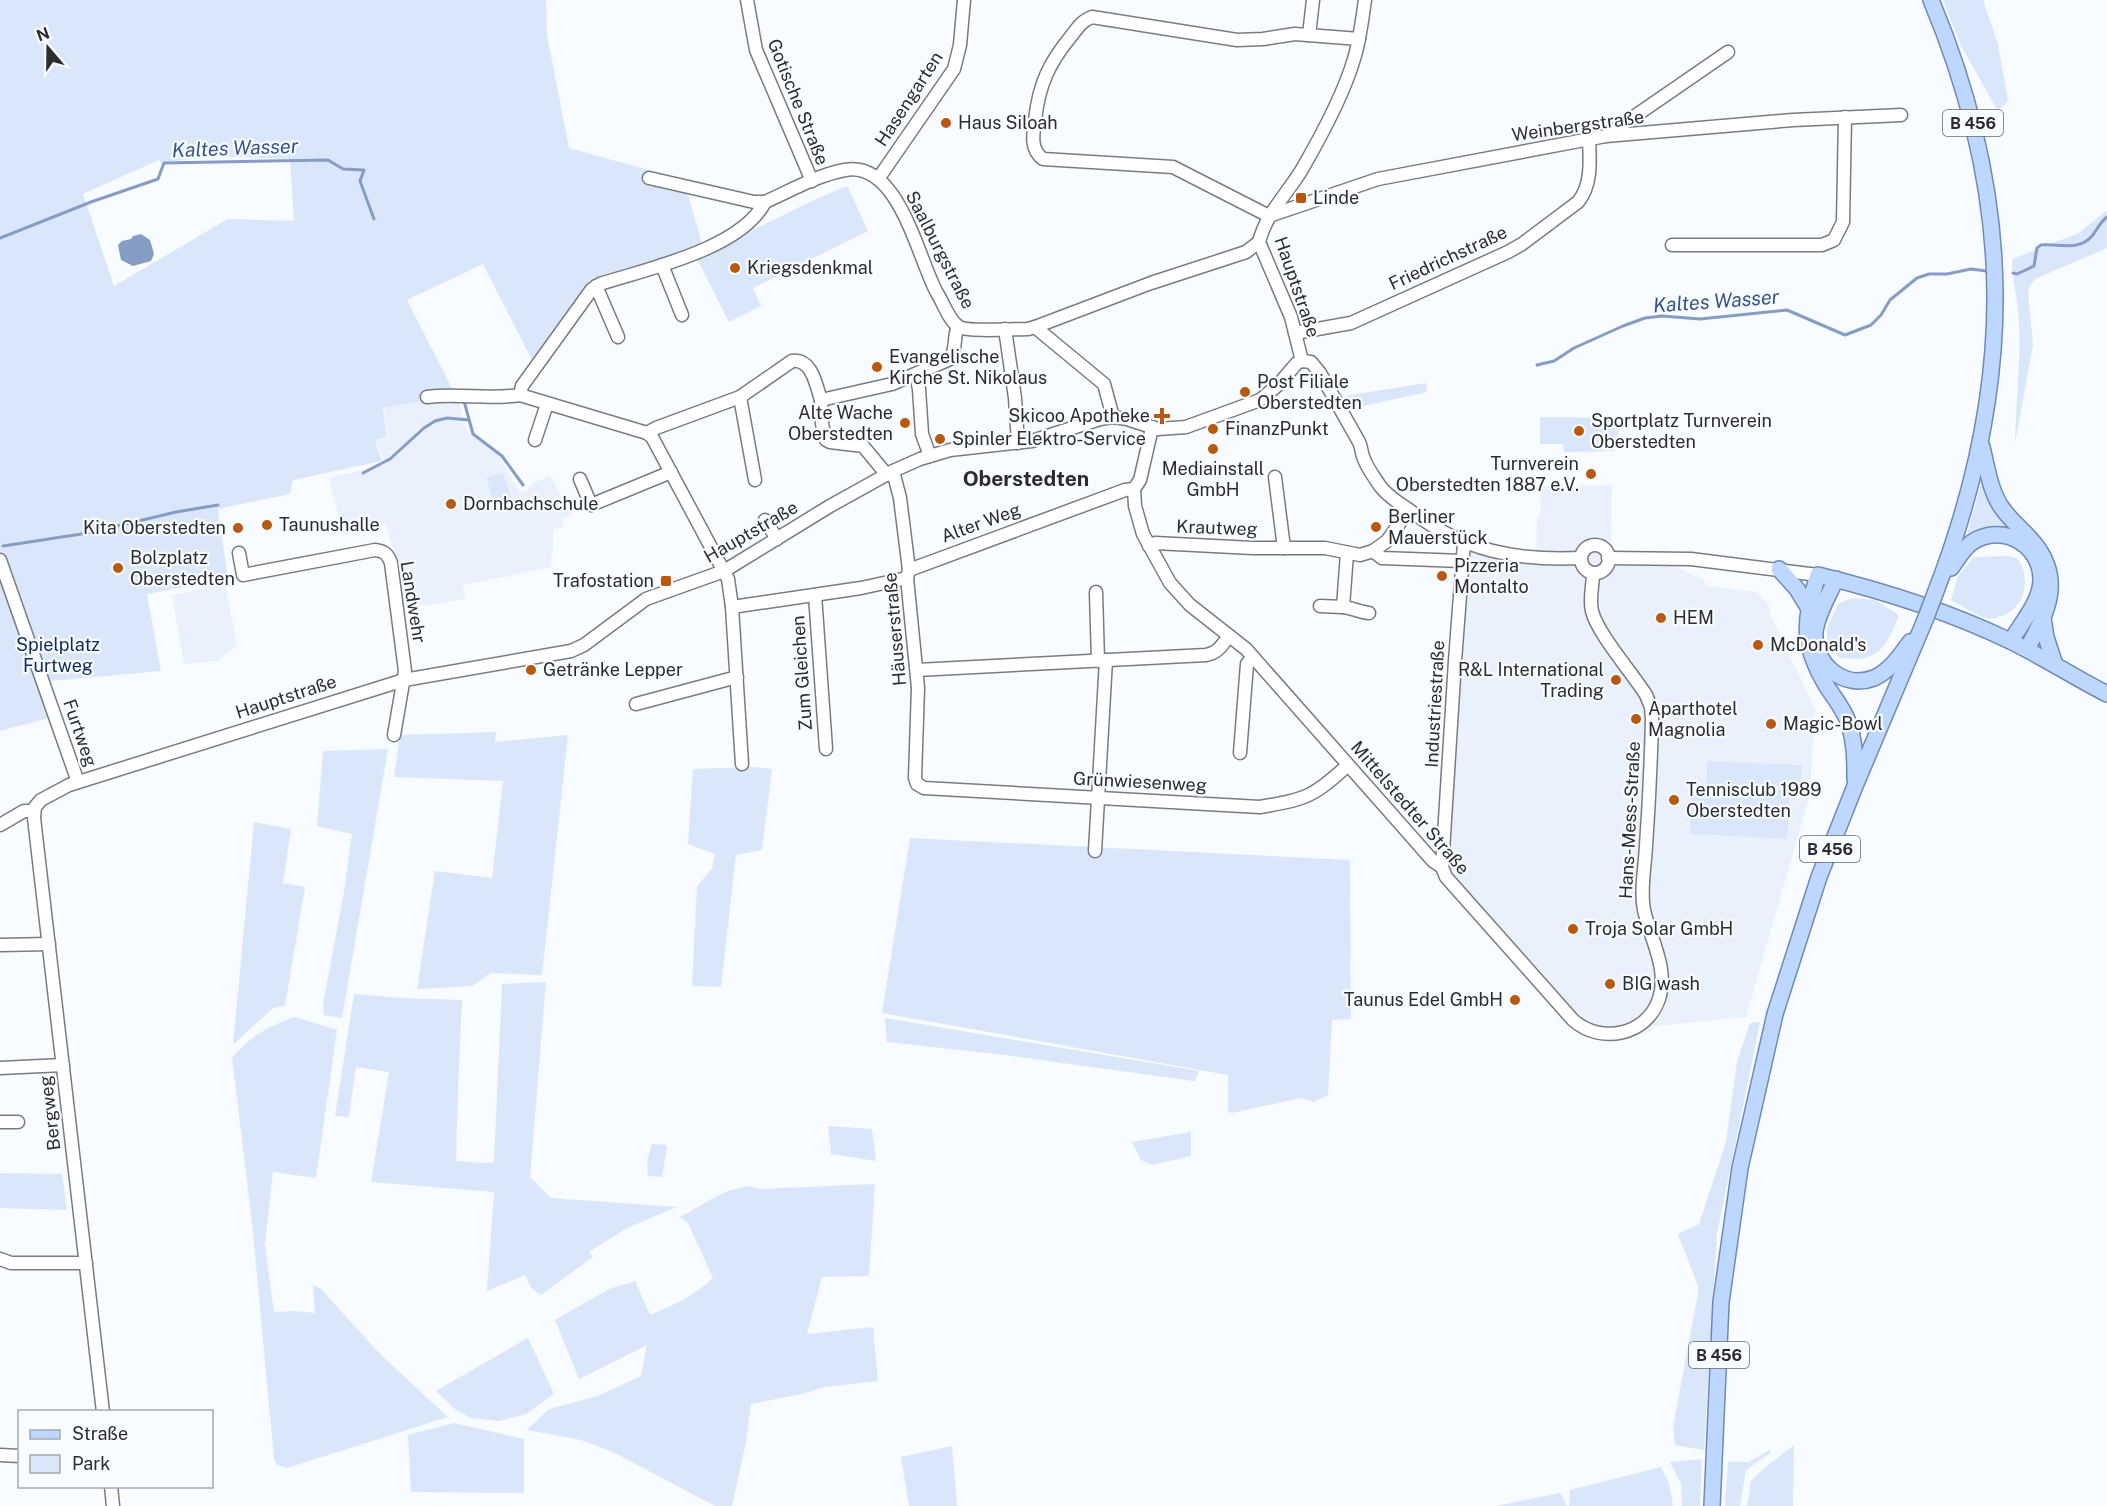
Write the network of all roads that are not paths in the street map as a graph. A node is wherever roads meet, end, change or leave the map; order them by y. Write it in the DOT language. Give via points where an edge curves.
graph roads {
  1 [pos="747,0"];
  2 [pos="964,0"];
  3 [pos="1313,0"];
  4 [pos="1365,0"];
  5 [pos="1931,0"];
  6 [pos="1309,35"];
  7 [pos="1359,39"];
  8 [pos="1728,52"];
  9 [pos="1901,115"];
  10 [pos="1845,117"];
  11 [pos="1606,136"];
  12 [pos="1589,140"];
  13 [pos="649,178"];
  14 [pos="878,179"];
  15 [pos="812,181"];
  16 [pos="765,202"];
  17 [pos="1269,216"];
  18 [pos="1258,242"];
  19 [pos="1672,245"];
  20 [pos="662,265"];
  21 [pos="596,286"];
  22 [pos="682,315"];
  23 [pos="958,326"];
  24 [pos="1035,327"];
  25 [pos="1005,329"];
  26 [pos="1295,333"];
  27 [pos="618,337"];
  28 [pos="1302,361"];
  29 [pos="916,375"];
  30 [pos="520,395"];
  31 [pos="740,396"];
  32 [pos="427,397"];
  33 [pos="821,400"];
  34 [pos="547,404"];
  35 [pos="1113,417"];
  36 [pos="1152,428"];
  37 [pos="647,433"];
  38 [pos="535,440"];
  39 [pos="1981,440"];
  40 [pos="1018,443"];
  41 [pos="930,456"];
  42 [pos="671,472"];
  43 [pos="890,473"];
  44 [pos="1275,477"];
  45 [pos="580,479"];
  46 [pos="755,480"];
  47 [pos="1134,489"];
  48 [pos="1409,510"];
  49 [pos="765,520"];
  50 [pos="777,538"];
  51 [pos="1464,543"];
  52 [pos="1149,546"];
  53 [pos="1284,548"];
  54 [pos="1373,551"];
  55 [pos="239,553"];
  56 [pos="1347,553"];
  57 [pos="1581,558"];
  58 [pos="1608,558"];
  59 [pos="0,560"];
  60 [pos="1462,561"];
  61 [pos="1779,569"];
  62 [pos="724,571"];
  63 [pos="1593,573"];
  64 [pos="908,574"];
  65 [pos="1818,575"];
  66 [pos="1836,579"];
  67 [pos="1936,591"];
  68 [pos="1096,592"];
  69 [pos="815,595"];
  70 [pos="1320,606"];
  71 [pos="732,607"];
  72 [pos="1343,607"];
  73 [pos="1808,607"];
  74 [pos="1369,614"];
  75 [pos="2043,618"];
  76 [pos="1925,620"];
  77 [pos="1230,636"];
  78 [pos="2010,641"];
  79 [pos="2026,649"];
  80 [pos="1253,657"];
  81 [pos="1102,661"];
  82 [pos="2055,665"];
  83 [pos="917,670"];
  84 [pos="737,677"];
  85 [pos="404,680"];
  86 [pos="2107,694"];
  87 [pos="636,704"];
  88 [pos="394,735"];
  89 [pos="826,749"];
  90 [pos="1240,753"];
  91 [pos="742,764"];
  92 [pos="1348,765"];
  93 [pos="78,783"];
  94 [pos="917,784"];
  95 [pos="1855,786"];
  96 [pos="1099,797"];
  97 [pos="34,811"];
  98 [pos="0,825"];
  99 [pos="1095,851"];
  100 [pos="1442,867"];
  101 [pos="49,944"];
  102 [pos="0,945"];
  103 [pos="1590,1032"];
  104 [pos="63,1065"];
  105 [pos="0,1068"];
  106 [pos="0,1122"];
  107 [pos="18,1122"];
  108 [pos="0,1259"];
  109 [pos="86,1263"];
  110 [pos="102,1410"];
  111 [pos="0,1455"];
  112 [pos="18,1456"];
  113 [pos="111,1488"];
  114 [pos="113,1506"];
  115 [pos="1712,1506"];
  1 -- 15 [label="street, Gotische Straße" via="756,50"];
  2 -- 14 [label="street, Hasengarten" via="954,69"];
  3 -- 6 [label="street"];
  4 -- 7 [label="street, Hauptstraße"];
  5 -- 39 [label="main road, B 456" via="1964,88 1990,208 1995,328"];
  6 -- 7 [label="street"];
  6 -- 17 [label="street" via="1237,40 1092,17 1083,21 1057,54 1038,97 1033,143 1043,159 1173,167"];
  7 -- 17 [label="street, Hauptstraße" via="1348,77 1315,146"];
  8 -- 11 [label="street"];
  9 -- 10 [label="street, Weinbergstraße"];
  10 -- 11 [label="street, Weinbergstraße"];
  10 -- 19 [label="street" via="1843,222 1834,240 1822,245"];
  11 -- 12 [label="street, Weinbergstraße"];
  12 -- 17 [label="street, Weinbergstraße" via="1378,179"];
  12 -- 26 [label="street, Friedrichstraße" via="1583,196 1522,244 1351,323"];
  13 -- 16 [label="street"];
  14 -- 15 [label="street" via="849,169"];
  14 -- 23 [label="street, Saalburgstraße" via="898,204 935,289"];
  15 -- 16 [label="street"];
  16 -- 20 [label="street" via="737,233"];
  17 -- 18 [label="street, Hauptstraße"];
  18 -- 24 [label="street, Saalburgstraße" via="1246,252 1151,282"];
  18 -- 26 [label="street, Hauptstraße"];
  20 -- 21 [label="street"];
  20 -- 22 [label="street"];
  21 -- 27 [label="street"];
  21 -- 30 [label="street" via="528,377"];
  23 -- 25 [label="street, Saalburgstraße"];
  23 -- 29 [label="street" via="955,353 950,359"];
  24 -- 25 [label="street, Saalburgstraße"];
  24 -- 35 [label="street" via="1098,378 1106,388"];
  25 -- 40 [label="street"];
  26 -- 28 [label="street, Hauptstraße"];
  28 -- 36 [label="street, Hauptstraße" via="1270,392 1251,404 1186,427"];
  28 -- 48 [label="street" via="1311,362 1320,373 1380,485"];
  29 -- 33 [label="street"];
  29 -- 41 [label="street" via="922,434"];
  30 -- 32 [label="street"];
  30 -- 34 [label="street"];
  31 -- 33 [label="street" via="792,361 800,360 806,364"];
  31 -- 37 [label="street"];
  31 -- 46 [label="street"];
  33 -- 43 [label="street" via="825,440 863,446"];
  34 -- 37 [label="street"];
  34 -- 38 [label="street"];
  35 -- 36 [label="street, Hauptstraße"];
  35 -- 40 [label="street, Hauptstraße"];
  36 -- 47 [label="street, Mittelstedter Straße" via="1140,480"];
  37 -- 42 [label="street"];
  39 -- 67 [label="main road, B 456" via="1960,524"];
  39 -- 75 [label="main road" via="1995,495 2047,563 2050,591"];
  40 -- 41 [label="street, Hauptstraße" via="950,450"];
  41 -- 43 [label="street, Hauptstraße"];
  42 -- 45 [label="street" via="591,505"];
  42 -- 62 [label="street"];
  43 -- 50 [label="street, Hauptstraße"];
  43 -- 64 [label="street, Häuserstraße" via="900,498"];
  44 -- 53 [label="street, Krautweg"];
  47 -- 52 [label="street, Mittelstedter Straße" via="1136,514"];
  47 -- 64 [label="street, Alter Weg"];
  48 -- 51 [label="street"];
  48 -- 54 [label="street" via="1387,541"];
  49 -- 50 [label="street"];
  50 -- 62 [label="street, Hauptstraße"];
  51 -- 57 [label="street" via="1530,558"];
  51 -- 60 [label="street, Industriestraße"];
  52 -- 53 [label="street, Krautweg" via="1155,543"];
  52 -- 77 [label="street, Mittelstedter Straße" via="1175,590"];
  53 -- 56 [label="street, Krautweg" via="1325,548"];
  54 -- 56 [label="street, Krautweg"];
  54 -- 60 [label="street, Krautweg" via="1382,558"];
  55 -- 85 [label="street, Landwehr" via="243,575 375,550 387,554 398,612"];
  56 -- 72 [label="street"];
  57 -- 58 [label="street" via="1588,547 1597,545 1605,549"];
  57 -- 63 [label="street" via="1584,568"];
  58 -- 61 [label="street" via="1691,559"];
  58 -- 63 [label="street" via="1604,569"];
  59 -- 93 [label="street, Furtweg"];
  60 -- 100 [label="street, Industriestraße"];
  61 -- 65 [label="street"];
  61 -- 73 [label="main road"];
  62 -- 71 [label="street" via="730,584"];
  62 -- 85 [label="street, Hauptstraße" via="646,599 571,651"];
  63 -- 103 [label="street, Hans-Mess-Straße" via="1591,607 1596,620 1651,707 1643,906 1662,973 1659,999 1647,1018 1631,1029 1611,1035"];
  64 -- 69 [label="street, Alter Weg"];
  64 -- 83 [label="street, Häuserstraße"];
  65 -- 66 [label="main road"];
  65 -- 73 [label="main road"];
  66 -- 76 [label="main road" via="1815,631 1823,663 1840,677 1862,681 1886,671"];
  66 -- 78 [label="main road" via="1909,599"];
  67 -- 76 [label="main road, B 456, bridge"];
  67 -- 78 [label="main road" via="1970,544 1994,534 2017,538 2034,555 2041,577 2035,602"];
  68 -- 81 [label="street"];
  69 -- 71 [label="street, Alter Weg"];
  69 -- 89 [label="street, Zum Gleichen"];
  70 -- 72 [label="street"];
  71 -- 84 [label="street"];
  72 -- 74 [label="street"];
  73 -- 95 [label="main road" via="1811,656 1849,722 1855,747"];
  75 -- 79 [label="main road"];
  75 -- 82 [label="main road"];
  76 -- 95 [label="main road, B 456"];
  77 -- 80 [label="street, Mittelstedter Straße"];
  77 -- 81 [label="street" via="1213,654"];
  78 -- 79 [label="main road"];
  79 -- 82 [label="main road"];
  80 -- 90 [label="street" via="1247,664"];
  80 -- 92 [label="street, Mittelstedter Straße"];
  81 -- 83 [label="street"];
  81 -- 96 [label="street"];
  82 -- 86 [label="main road"];
  83 -- 94 [label="street, Häuserstraße"];
  84 -- 87 [label="street"];
  84 -- 91 [label="street"];
  85 -- 88 [label="street"];
  85 -- 93 [label="street, Hauptstraße"];
  92 -- 96 [label="street, Grünwiesenweg" via="1309,796 1260,807"];
  92 -- 100 [label="street, Mittelstedter Straße"];
  93 -- 97 [label="street, Hauptstraße" via="41,800"];
  94 -- 96 [label="street, Grünwiesenweg" via="924,788"];
  95 -- 115 [label="main road, B 456" via="1788,971 1740,1168 1721,1302"];
  96 -- 99 [label="street"];
  97 -- 98 [label="street, Hauptstraße" via="24,811"];
  97 -- 101 [label="street, Bergweg"];
  100 -- 103 [label="street, Mittelstedter Straße" via="1446,877 1490,928 1573,1020"];
  101 -- 102 [label="street"];
  101 -- 104 [label="street, Bergweg"];
  104 -- 105 [label="street"];
  104 -- 109 [label="street, Bergweg"];
  106 -- 107 [label="street"];
  108 -- 109 [label="street" via="11,1263"];
  109 -- 110 [label="street, Bergweg"];
  111 -- 112 [label="street"];
  113 -- 114 [label="street"];
}
